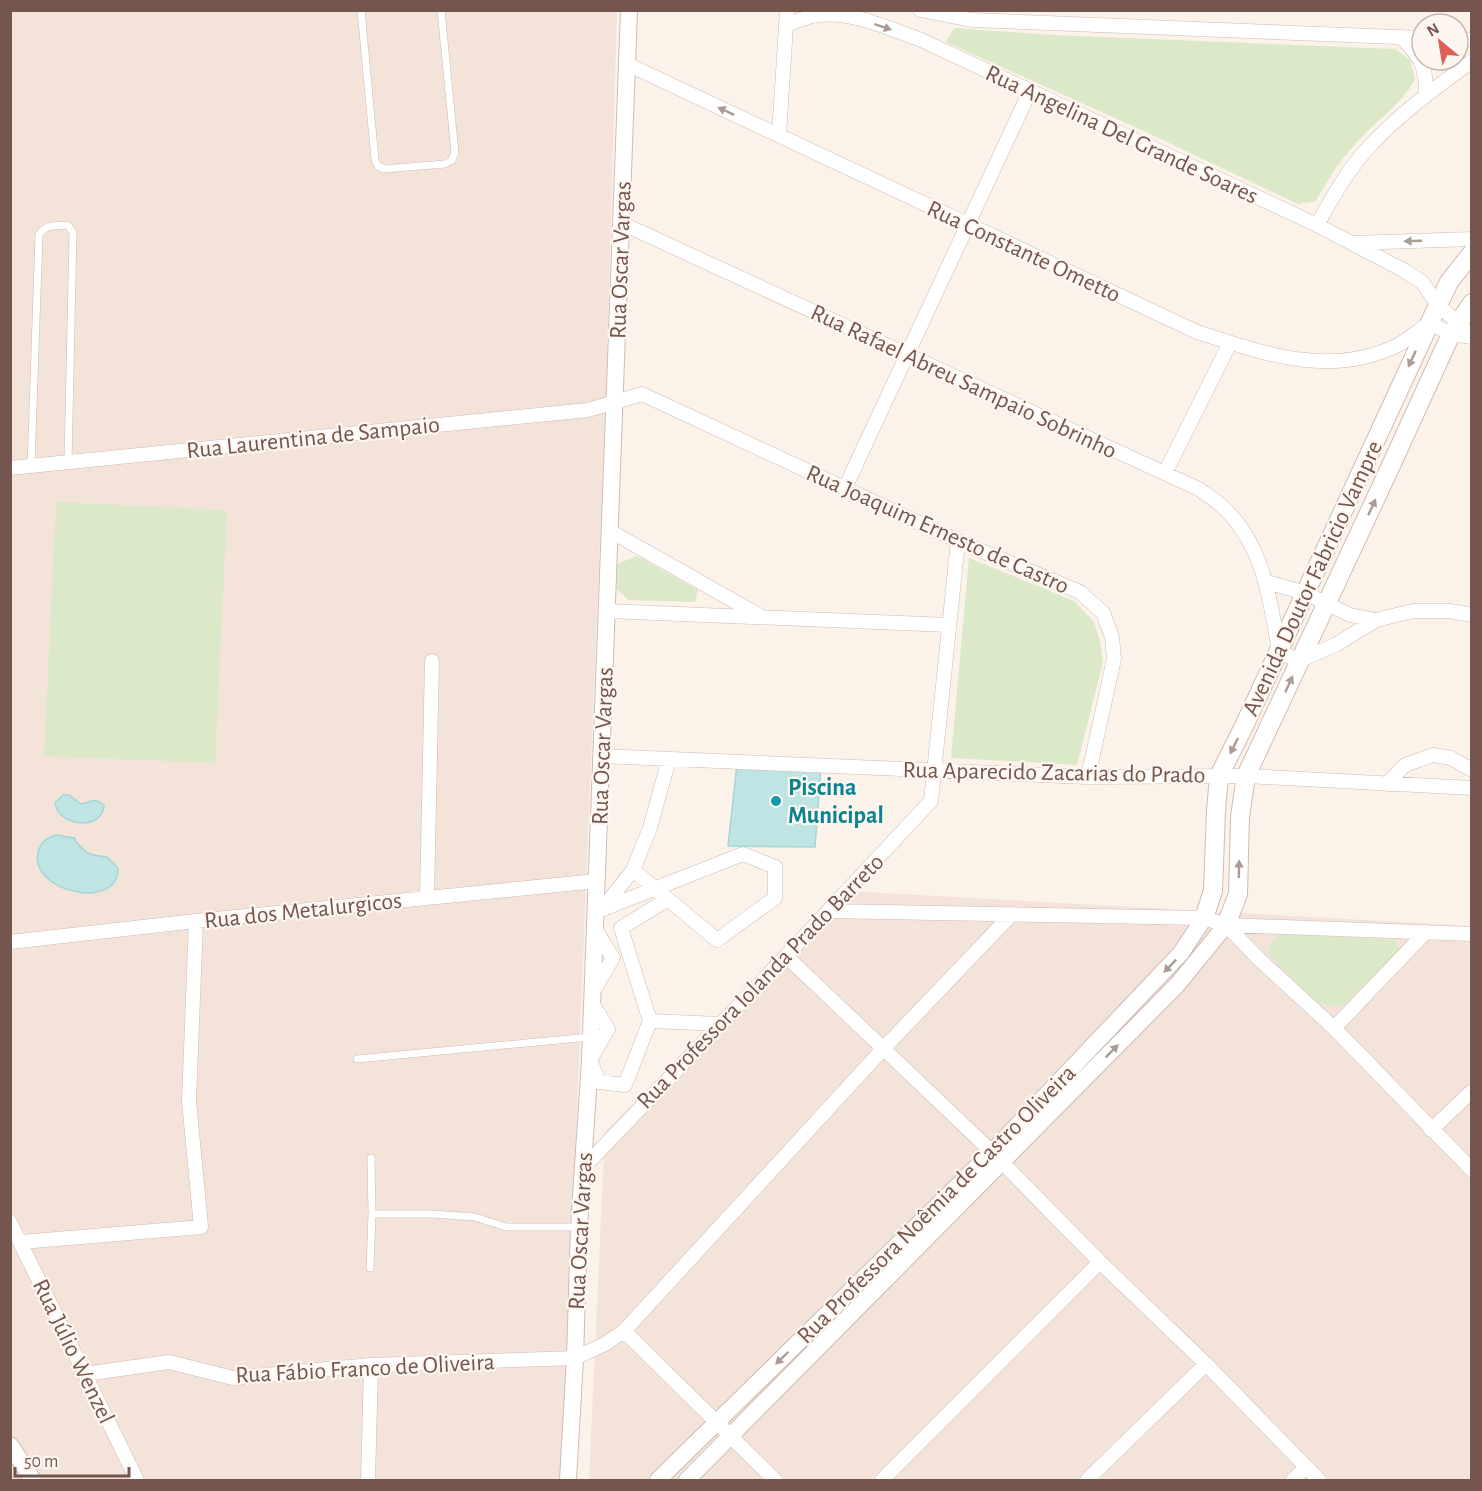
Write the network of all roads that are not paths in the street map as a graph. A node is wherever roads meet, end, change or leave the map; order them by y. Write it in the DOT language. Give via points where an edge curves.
graph roads {
  1 [pos="361,10"];
  2 [pos="441,10"];
  3 [pos="629,10"];
  4 [pos="786,18"];
  5 [pos="922,23"];
  6 [pos="1401,37"];
  7 [pos="1410,37"];
  8 [pos="1472,61"];
  9 [pos="627,64"];
  10 [pos="1030,91"];
  11 [pos="1425,94"];
  12 [pos="779,135"];
  13 [pos="621,223"];
  14 [pos="968,224"];
  15 [pos="1317,225"];
  16 [pos="1472,239"];
  17 [pos="1352,243"];
  18 [pos="1472,254"];
  19 [pos="1472,303"];
  20 [pos="1438,305"];
  21 [pos="1430,323"];
  22 [pos="1455,328"];
  23 [pos="1472,336"];
  24 [pos="1230,343"];
  25 [pos="907,354"];
  26 [pos="615,402"];
  27 [pos="68,462"];
  28 [pos="31,466"];
  29 [pos="10,468"];
  30 [pos="1165,473"];
  31 [pos="845,488"];
  32 [pos="610,531"];
  33 [pos="958,541"];
  34 [pos="1267,582"];
  35 [pos="1305,593"];
  36 [pos="1326,604"];
  37 [pos="607,612"];
  38 [pos="1472,615"];
  39 [pos="764,618"];
  40 [pos="1376,620"];
  41 [pos="949,625"];
  42 [pos="1279,651"];
  43 [pos="432,661"];
  44 [pos="1299,662"];
  45 [pos="601,756"];
  46 [pos="669,759"];
  47 [pos="934,770"];
  48 [pos="1472,770"];
  49 [pos="1219,776"];
  50 [pos="1246,776"];
  51 [pos="1088,777"];
  52 [pos="1387,784"];
  53 [pos="1472,788"];
  54 [pos="633,870"];
  55 [pos="597,881"];
  56 [pos="655,888"];
  57 [pos="427,897"];
  58 [pos="668,899"];
  59 [pos="828,911"];
  60 [pos="1012,914"];
  61 [pos="1204,918"];
  62 [pos="598,919"];
  63 [pos="195,921"];
  64 [pos="1226,925"];
  65 [pos="1426,932"];
  66 [pos="1472,934"];
  67 [pos="10,942"];
  68 [pos="786,956"];
  69 [pos="592,998"];
  70 [pos="650,1022"];
  71 [pos="720,1024"];
  72 [pos="1334,1028"];
  73 [pos="591,1037"];
  74 [pos="883,1049"];
  75 [pos="357,1059"];
  76 [pos="590,1060"];
  77 [pos="1472,1091"];
  78 [pos="1431,1130"];
  79 [pos="996,1157"];
  80 [pos="371,1158"];
  81 [pos="583,1168"];
  82 [pos="1472,1170"];
  83 [pos="372,1214"];
  84 [pos="10,1222"];
  85 [pos="579,1227"];
  86 [pos="21,1242"];
  87 [pos="1100,1262"];
  88 [pos="370,1268"];
  89 [pos="624,1332"];
  90 [pos="575,1358"];
  91 [pos="1206,1364"];
  92 [pos="371,1365"];
  93 [pos="85,1374"];
  94 [pos="717,1422"];
  95 [pos="730,1436"];
  96 [pos="11,1445"];
  97 [pos="1305,1468"];
  98 [pos="33,1480"];
  99 [pos="137,1480"];
  100 [pos="368,1480"];
  101 [pos="568,1480"];
  102 [pos="658,1480"];
  103 [pos="687,1480"];
  104 [pos="775,1480"];
  105 [pos="882,1480"];
  106 [pos="1087,1480"];
  107 [pos="1293,1480"];
  108 [pos="1318,1480"];
  1 -- 2 [label="lane" via="375,160 384,169 445,164 455,153"];
  3 -- 9 [label="street, Rua Oscar Vargas"];
  4 -- 5 [label="street, Rua Angelina Del Grande Soares, one-way" via="837,15 868,22"];
  4 -- 12 [label="street"];
  5 -- 6 [label="street" via="972,20"];
  5 -- 10 [label="street, Rua Angelina Del Grande Soares"];
  6 -- 7 [label="street"];
  6 -- 11 [label="street" via="1417,54 1426,72"];
  8 -- 11 [label="street"];
  12 -- 9 [label="street, Rua Constante Ometto, one-way"];
  9 -- 13 [label="street, Rua Oscar Vargas"];
  10 -- 14 [label="street"];
  10 -- 15 [label="street, Rua Angelina Del Grande Soares"];
  11 -- 15 [label="street" via="1368,148 1337,189"];
  12 -- 14 [label="street, Rua Constante Ometto"];
  13 -- 25 [label="street, Rua Rafael Abreu Sampaio Sobrinho"];
  13 -- 26 [label="street, Rua Oscar Vargas"];
  14 -- 24 [label="street, Rua Constante Ometto" via="1197,332"];
  14 -- 25 [label="street"];
  15 -- 17 [label="street, Rua Angelina Del Grande Soares"];
  16 -- 17 [label="street, one-way"];
  17 -- 20 [label="street, Rua Angelina Del Grande Soares" via="1422,282"];
  18 -- 20 [label="main road, Avenida Doutor Fabricio Vampre" via="1449,282"];
  19 -- 22 [label="main road, Avenida Doutor Fabricio Vampre"];
  20 -- 21 [label="main road, Avenida Doutor Fabricio Vampre"];
  20 -- 22 [label="street, Rua Angelina Del Grande Soares"];
  21 -- 22 [label="street"];
  21 -- 24 [label="street, Rua Constante Ometto" via="1396,346 1357,359 1306,362"];
  21 -- 35 [label="main road, Avenida Doutor Fabricio Vampre, one-way"];
  22 -- 23 [label="street"];
  36 -- 22 [label="main road, Avenida Doutor Fabricio Vampre, one-way"];
  24 -- 30 [label="street"];
  25 -- 30 [label="street, Rua Rafael Abreu Sampaio Sobrinho"];
  25 -- 31 [label="street"];
  26 -- 27 [label="street, Rua Laurentina de Sampaio" via="588,410"];
  26 -- 31 [label="street, Rua Joaquim Ernesto de Castro" via="642,394"];
  26 -- 32 [label="street, Rua Oscar Vargas"];
  27 -- 28 [label="street, Rua Laurentina de Sampaio"];
  27 -- 28 [label="lane" via="73,233 68,225 46,227 39,235"];
  28 -- 29 [label="street, Rua Laurentina de Sampaio"];
  30 -- 34 [label="street, Rua Rafael Abreu Sampaio Sobrinho" via="1199,489 1225,509 1247,537"];
  31 -- 33 [label="street, Rua Joaquim Ernesto de Castro"];
  32 -- 37 [label="street, Rua Oscar Vargas"];
  32 -- 39 [label="street"];
  33 -- 41 [label="street, Rua Professora Iolanda Prado Barreto"];
  33 -- 51 [label="street, Rua Joaquim Ernesto de Castro" via="1080,592 1103,613 1112,637 1114,660"];
  34 -- 35 [label="street"];
  34 -- 42 [label="street, Rua Rafael Abreu Sampaio Sobrinho"];
  35 -- 36 [label="street"];
  35 -- 42 [label="main road, Avenida Doutor Fabricio Vampre"];
  36 -- 40 [label="street" via="1350,615"];
  36 -- 44 [label="main road, Avenida Doutor Fabricio Vampre"];
  37 -- 39 [label="street"];
  37 -- 45 [label="street, Rua Oscar Vargas"];
  38 -- 40 [label="street" via="1413,611"];
  39 -- 41 [label="street"];
  40 -- 44 [label="street"];
  41 -- 47 [label="street, Rua Professora Iolanda Prado Barreto"];
  42 -- 44 [label="street"];
  42 -- 49 [label="main road, Avenida Doutor Fabricio Vampre, one-way"];
  43 -- 57 [label="street"];
  50 -- 44 [label="main road, Avenida Doutor Fabricio Vampre, one-way"];
  45 -- 46 [label="street, Rua Aparecido Zacarias do Prado"];
  45 -- 55 [label="street, Rua Oscar Vargas"];
  46 -- 47 [label="street, Rua Aparecido Zacarias do Prado"];
  46 -- 54 [label="street" via="650,828"];
  47 -- 51 [label="street, Rua Aparecido Zacarias do Prado"];
  47 -- 59 [label="street, Rua Professora Iolanda Prado Barreto" via="931,801"];
  48 -- 52 [label="street" via="1451,758 1432,755 1405,765"];
  49 -- 50 [label="street, Rua Aparecido Zacarias do Prado"];
  49 -- 51 [label="street, Rua Aparecido Zacarias do Prado"];
  49 -- 61 [label="main road, Avenida Doutor Fabricio Vampre" via="1213,891"];
  50 -- 52 [label="street, Rua Aparecido Zacarias do Prado"];
  64 -- 50 [label="main road, Avenida Doutor Fabricio Vampre, one-way" via="1238,894 1240,817"];
  52 -- 53 [label="street, Rua Aparecido Zacarias do Prado"];
  54 -- 56 [label="street"];
  54 -- 62 [label="street"];
  55 -- 57 [label="street, Rua dos Metalurgicos"];
  55 -- 62 [label="street, Rua Oscar Vargas"];
  56 -- 58 [label="street"];
  56 -- 58 [label="street" via="743,855 775,867 775,898 717,940"];
  56 -- 62 [label="street"];
  57 -- 63 [label="street, Rua dos Metalurgicos"];
  58 -- 70 [label="street" via="621,928"];
  59 -- 60 [label="street"];
  59 -- 68 [label="street, Rua Professora Iolanda Prado Barreto"];
  60 -- 61 [label="street"];
  60 -- 74 [label="street"];
  61 -- 64 [label="street"];
  61 -- 79 [label="street, Rua Professora Noêmia de Castro Oliveira, one-way" via="1181,953"];
  62 -- 69 [label="street, Rua Oscar Vargas"];
  63 -- 67 [label="street, Rua dos Metalurgicos"];
  63 -- 86 [label="street" via="189,1101 201,1227"];
  64 -- 65 [label="street"];
  64 -- 72 [label="street"];
  79 -- 64 [label="street, Rua Professora Noêmia de Castro Oliveira, one-way" via="1177,986"];
  65 -- 66 [label="street"];
  65 -- 72 [label="street"];
  68 -- 71 [label="street, Rua Professora Iolanda Prado Barreto"];
  68 -- 74 [label="street"];
  69 -- 73 [label="street, Rua Oscar Vargas"];
  69 -- 76 [label="street" via="608,1029"];
  70 -- 71 [label="street"];
  70 -- 76 [label="street" via="625,1085 599,1082"];
  71 -- 81 [label="street, Rua Professora Iolanda Prado Barreto"];
  72 -- 78 [label="street"];
  73 -- 75 [label="lane"];
  73 -- 76 [label="street, Rua Oscar Vargas"];
  74 -- 79 [label="street"];
  74 -- 89 [label="street"];
  76 -- 81 [label="street, Rua Oscar Vargas"];
  77 -- 78 [label="street"];
  78 -- 82 [label="street"];
  79 -- 87 [label="street"];
  79 -- 94 [label="street, Rua Professora Noêmia de Castro Oliveira, one-way"];
  79 -- 95 [label="street, Rua Professora Noêmia de Castro Oliveira"];
  80 -- 83 [label="lane"];
  81 -- 85 [label="street, Rua Oscar Vargas"];
  83 -- 85 [label="lane" via="476,1217 506,1227"];
  83 -- 88 [label="lane"];
  84 -- 86 [label="street, Rua Júlio Wenzel"];
  85 -- 90 [label="street, Rua Oscar Vargas"];
  86 -- 93 [label="street, Rua Júlio Wenzel"];
  87 -- 91 [label="street"];
  87 -- 105 [label="street"];
  89 -- 90 [label="street"];
  89 -- 94 [label="street"];
  90 -- 92 [label="street, Rua Fábio Franco de Oliveira"];
  90 -- 101 [label="street, Rua Oscar Vargas"];
  91 -- 97 [label="street"];
  91 -- 106 [label="street"];
  92 -- 93 [label="street, Rua Fábio Franco de Oliveira" via="233,1378 169,1362"];
  92 -- 100 [label="street"];
  93 -- 99 [label="street, Rua Júlio Wenzel"];
  94 -- 95 [label="street"];
  94 -- 102 [label="street, Rua Professora Noêmia de Castro Oliveira"];
  95 -- 103 [label="street, Rua Professora Noêmia de Castro Oliveira"];
  95 -- 104 [label="street"];
  96 -- 98 [label="street"];
  97 -- 107 [label="street"];
  97 -- 108 [label="street"];
}
